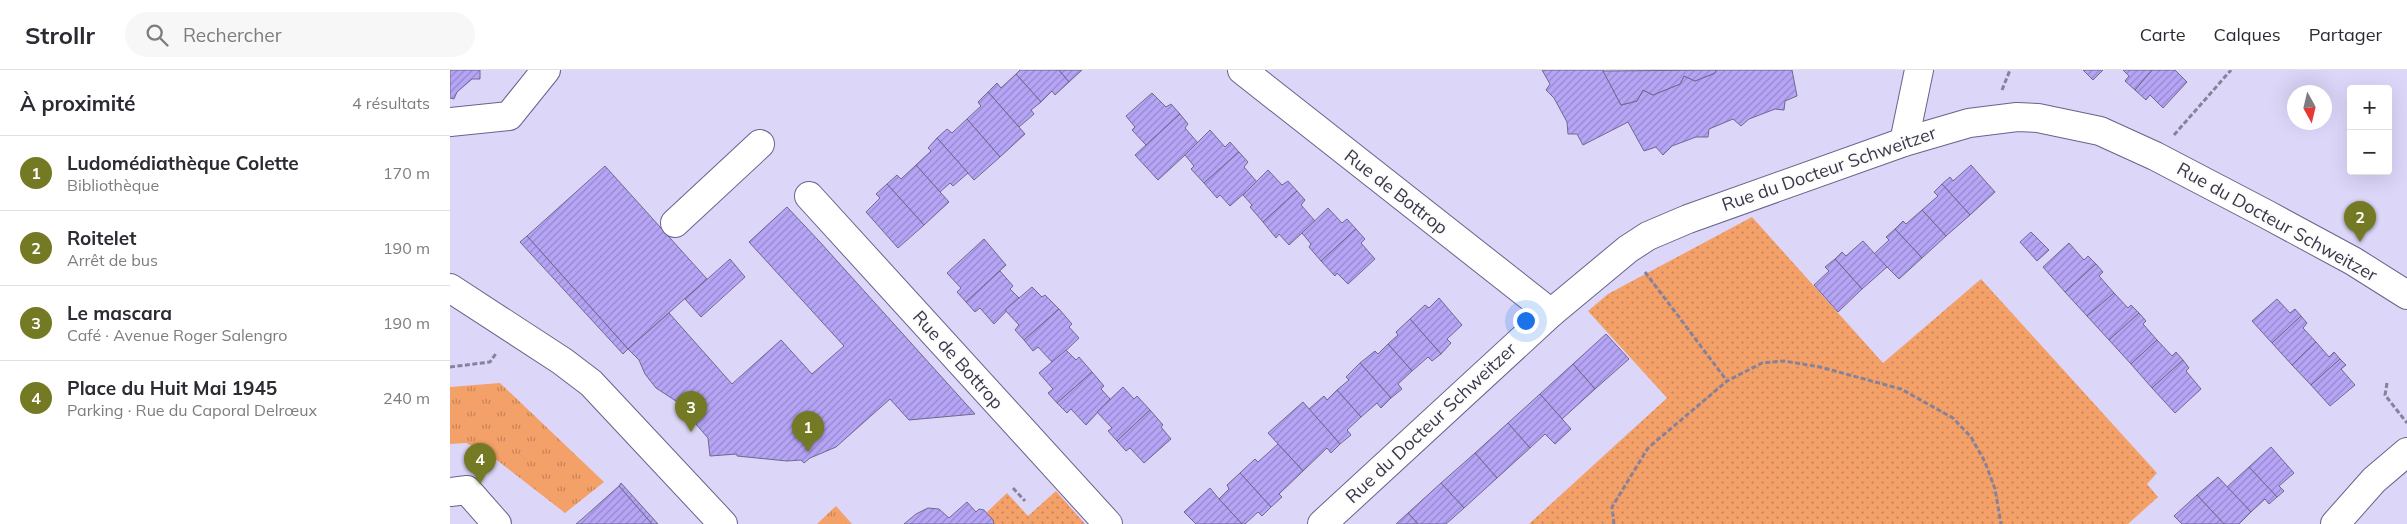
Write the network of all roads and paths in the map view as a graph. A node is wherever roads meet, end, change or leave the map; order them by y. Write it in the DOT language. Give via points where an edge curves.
graph roads {
  1 [pos="546,70"];
  2 [pos="1242,70"];
  3 [pos="1919,70"];
  4 [pos="2231,70"];
  5 [pos="450,122"];
  6 [pos="1904,142"];
  7 [pos="760,144"];
  8 [pos="2155,156"];
  9 [pos="808,196"];
  10 [pos="675,223"];
  11 [pos="1628,250"];
  12 [pos="450,288"];
  13 [pos="2407,295"];
  14 [pos="1551,313"];
  15 [pos="1727,381"];
  16 [pos="2386,383"];
  17 [pos="2407,423"];
  18 [pos="2407,452"];
  19 [pos="1013,488"];
  20 [pos="450,492"];
  21 [pos="1025,502"];
  22 [pos="497,524"];
  23 [pos="723,524"];
  24 [pos="1108,524"];
  25 [pos="1322,524"];
  26 [pos="1614,524"];
  27 [pos="2001,524"];
  28 [pos="2335,524"];
  1 -- 5 [label="street" via="509,116"];
  2 -- 14 [label="street, Rue de Bottrop"];
  3 -- 6 [label="street"];
  4 -- 8 [label="path"];
  6 -- 8 [label="street, Rue du Docteur Schweitzer" via="1976,122 2038,118 2100,131"];
  6 -- 11 [label="street, Rue du Docteur Schweitzer" via="1688,219 1648,236"];
  7 -- 10 [label="street"];
  8 -- 13 [label="street, Rue du Docteur Schweitzer" via="2353,261"];
  9 -- 24 [label="street, Rue de Bottrop"];
  11 -- 14 [label="street, Rue du Docteur Schweitzer"];
  11 -- 15 [label="path"];
  12 -- 23 [label="street" via="591,383"];
  14 -- 25 [label="street, Rue du Docteur Schweitzer"];
  15 -- 26 [label="path" via="1648,448 1612,507"];
  15 -- 27 [label="path" via="1762,363 1784,361 1820,367 1910,393 1953,418 1971,437 1986,462"];
  16 -- 17 [label="path" via="2385,396"];
  18 -- 28 [label="street" via="2374,480"];
  19 -- 21 [label="path"];
  20 -- 22 [label="street" via="467,490"];
}
